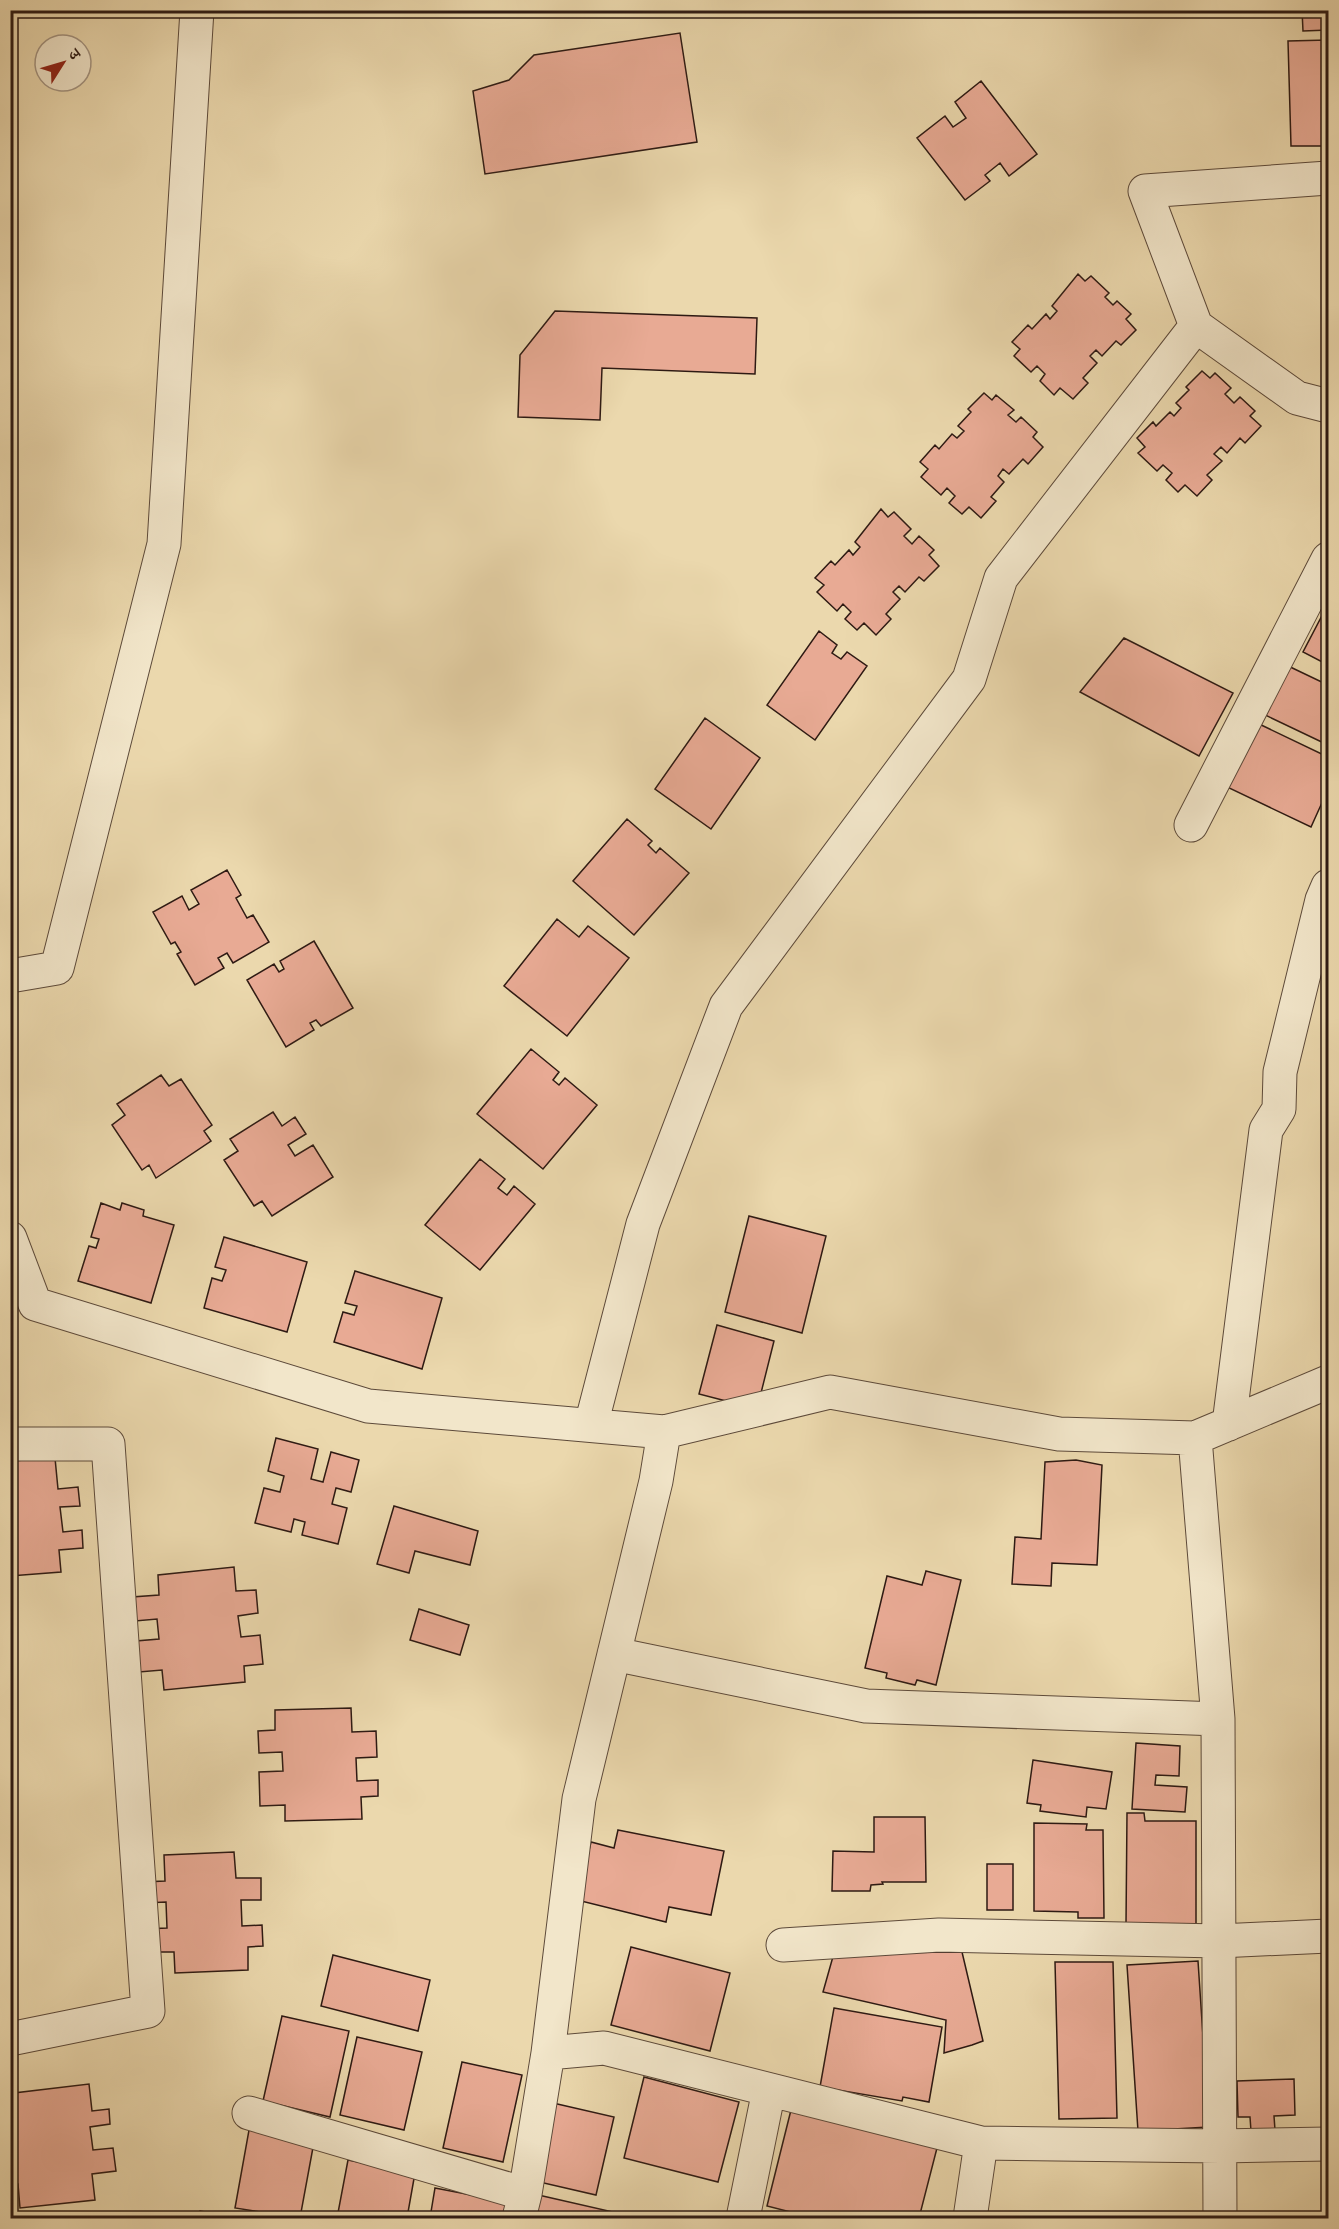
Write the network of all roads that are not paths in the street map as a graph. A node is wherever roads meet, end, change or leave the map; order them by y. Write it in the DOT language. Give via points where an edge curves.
graph roads {
  1 [pos="197,10"];
  2 [pos="1329,178"];
  3 [pos="1196,326"];
  4 [pos="1329,406"];
  5 [pos="1329,559"];
  6 [pos="1191,825"];
  7 [pos="1329,886"];
  8 [pos="1320,943"];
  9 [pos="10,976"];
  10 [pos="10,1238"];
  11 [pos="1329,1382"];
  12 [pos="1228,1424"];
  13 [pos="591,1425"];
  14 [pos="664,1432"];
  15 [pos="1195,1438"];
  16 [pos="10,1444"];
  17 [pos="614,1654"];
  18 [pos="1218,1719"];
  19 [pos="1329,1936"];
  20 [pos="1219,1941"];
  21 [pos="783,1945"];
  22 [pos="10,2039"];
  23 [pos="548,2053"];
  24 [pos="769,2090"];
  25 [pos="249,2114"];
  26 [pos="981,2143"];
  27 [pos="1329,2144"];
  28 [pos="1220,2146"];
  29 [pos="522,2206"];
  30 [pos="743,2218"];
  31 [pos="970,2218"];
  32 [pos="1220,2218"];
  1 -- 9 [label="street" via="164,544 57,968"];
  2 -- 3 [label="street" via="1145,191"];
  3 -- 4 [label="street" via="1297,398"];
  3 -- 13 [label="street" via="1001,578 969,679 726,1006 643,1224"];
  5 -- 6 [label="street"];
  7 -- 8 [label="street"];
  8 -- 12 [label="street" via="1280,1072 1279,1109 1266,1130"];
  10 -- 13 [label="street" via="35,1304 368,1406"];
  11 -- 12 [label="street"];
  12 -- 15 [label="street"];
  13 -- 14 [label="street"];
  14 -- 15 [label="street" via="830,1392 1059,1434"];
  14 -- 17 [label="street"];
  15 -- 18 [label="street"];
  16 -- 22 [label="street" via="108,1444 147,2011"];
  17 -- 18 [label="street" via="866,1706"];
  17 -- 23 [label="street" via="579,1799"];
  18 -- 20 [label="street"];
  19 -- 20 [label="street"];
  20 -- 21 [label="street" via="939,1935"];
  20 -- 28 [label="street"];
  23 -- 24 [label="street" via="604,2048"];
  23 -- 29 [label="street"];
  24 -- 26 [label="street"];
  24 -- 30 [label="street"];
  25 -- 29 [label="street"];
  26 -- 28 [label="street"];
  26 -- 31 [label="street"];
  27 -- 28 [label="street"];
  28 -- 32 [label="street"];
}
